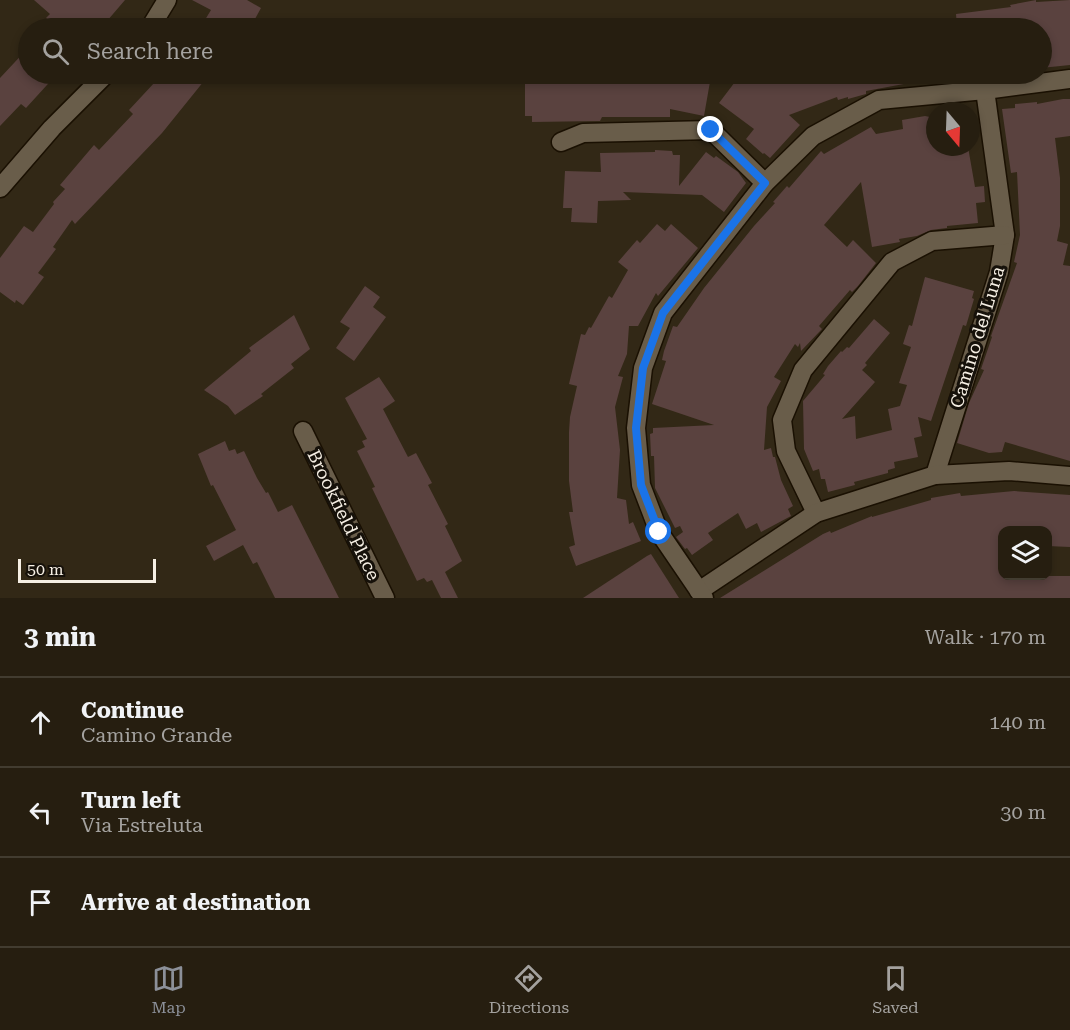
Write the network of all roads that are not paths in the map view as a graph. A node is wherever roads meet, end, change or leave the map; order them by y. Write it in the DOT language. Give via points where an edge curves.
graph roads {
  1 [pos="167,0"];
  2 [pos="156,18"];
  3 [pos="1070,79"];
  4 [pos="1052,81"];
  5 [pos="96,84"];
  6 [pos="1031,84"];
  7 [pos="985,90"];
  8 [pos="561,142"];
  9 [pos="765,183"];
  10 [pos="0,188"];
  11 [pos="1005,235"];
  12 [pos="303,431"];
  13 [pos="935,475"];
  14 [pos="1070,476"];
  15 [pos="816,513"];
  16 [pos="702,594"];
  17 [pos="385,598"];
  1 -- 2 [label="street"];
  3 -- 4 [label="street"];
  5 -- 10 [label="street"];
  6 -- 7 [label="street"];
  7 -- 9 [label="street" via="879,100 813,136"];
  7 -- 11 [label="street, Camino del Luna"];
  8 -- 9 [label="street" via="583,133 711,130"];
  9 -- 16 [label="street" via="663,313 643,368 636,428 641,485 659,532"];
  11 -- 13 [label="street, Camino del Luna" via="999,272"];
  11 -- 15 [label="street" via="932,241 892,262 802,370 782,420 786,451"];
  12 -- 17 [label="street, Brookfield Place"];
  13 -- 14 [label="street" via="1009,471"];
  13 -- 15 [label="street"];
  15 -- 16 [label="street"];
}
